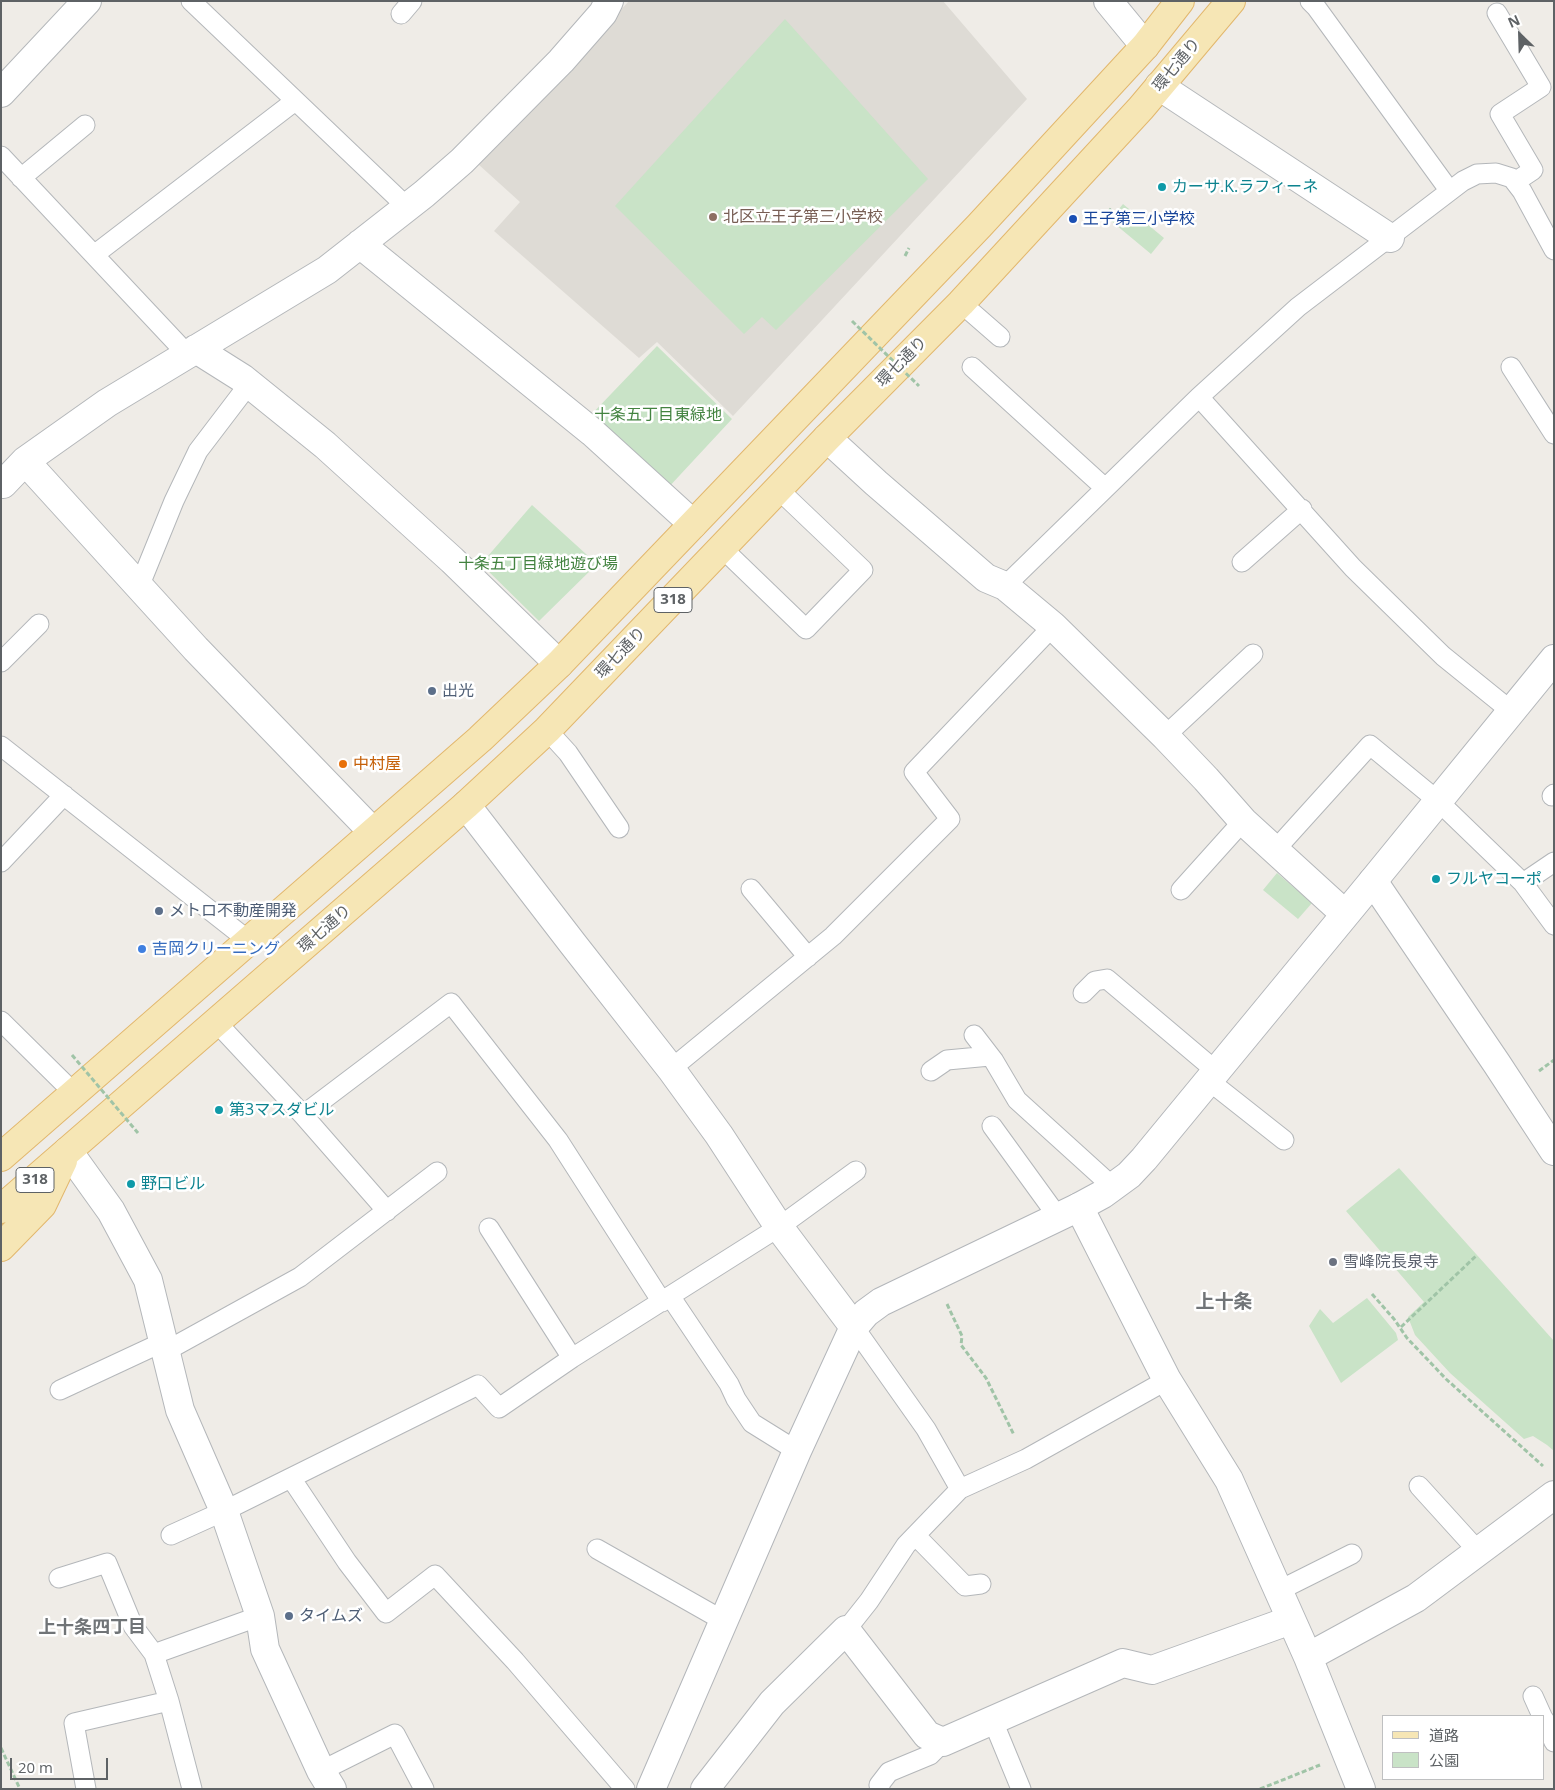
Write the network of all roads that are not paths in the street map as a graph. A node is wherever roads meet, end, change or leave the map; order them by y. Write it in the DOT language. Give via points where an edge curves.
graph roads {
  1 [pos="87,1"];
  2 [pos="191,1"];
  3 [pos="609,1"];
  4 [pos="1108,1"];
  5 [pos="1180,1"];
  6 [pos="1231,1"];
  7 [pos="1310,1"];
  8 [pos="1497,13"];
  9 [pos="1146,46"];
  10 [pos="1159,86"];
  11 [pos="1,92"];
  12 [pos="295,101"];
  13 [pos="85,125"];
  14 [pos="1,156"];
  15 [pos="21,178"];
  16 [pos="1515,182"];
  17 [pos="1449,190"];
  18 [pos="407,207"];
  19 [pos="1390,238"];
  20 [pos="360,244"];
  21 [pos="1554,250"];
  22 [pos="94,255"];
  23 [pos="961,302"];
  24 [pos="1000,337"];
  25 [pos="191,352"];
  26 [pos="972,367"];
  27 [pos="1511,367"];
  28 [pos="249,384"];
  29 [pos="1199,396"];
  30 [pos="1554,434"];
  31 [pos="826,438"];
  32 [pos="25,461"];
  33 [pos="2,484"];
  34 [pos="1105,488"];
  35 [pos="778,489"];
  36 [pos="1302,510"];
  37 [pos="693,524"];
  38 [pos="722,548"];
  39 [pos="1242,562"];
  40 [pos="1005,586"];
  41 [pos="139,587"];
  42 [pos="39,624"];
  43 [pos="1052,626"];
  44 [pos="1253,654"];
  45 [pos="1554,659"];
  46 [pos="1,662"];
  47 [pos="559,664"];
  48 [pos="1511,712"];
  49 [pos="547,730"];
  50 [pos="1165,736"];
  51 [pos="1,746"];
  52 [pos="64,795"];
  53 [pos="1438,801"];
  54 [pos="466,805"];
  55 [pos="1243,821"];
  56 [pos="619,828"];
  57 [pos="373,832"];
  58 [pos="1276,850"];
  59 [pos="1,862"];
  60 [pos="1554,862"];
  61 [pos="1373,881"];
  62 [pos="1523,883"];
  63 [pos="750,889"];
  64 [pos="1181,890"];
  65 [pos="1345,914"];
  66 [pos="1554,926"];
  67 [pos="249,941"];
  68 [pos="808,957"];
  69 [pos="1083,993"];
  70 [pos="1,1021"];
  71 [pos="217,1023"];
  72 [pos="974,1035"];
  73 [pos="990,1056"];
  74 [pos="671,1069"];
  75 [pos="931,1071"];
  76 [pos="1212,1075"];
  77 [pos="74,1093"];
  78 [pos="303,1115"];
  79 [pos="992,1126"];
  80 [pos="34,1128"];
  81 [pos="1284,1140"];
  82 [pos="1,1145"];
  83 [pos="68,1151"];
  84 [pos="1554,1151"];
  85 [pos="1,1157"];
  86 [pos="856,1171"];
  87 [pos="437,1172"];
  88 [pos="1113,1188"];
  89 [pos="1,1209"];
  90 [pos="387,1211"];
  91 [pos="1068,1212"];
  92 [pos="780,1227"];
  93 [pos="489,1228"];
  94 [pos="1,1247"];
  95 [pos="666,1299"];
  96 [pos="854,1326"];
  97 [pos="164,1347"];
  98 [pos="572,1358"];
  99 [pos="1167,1380"];
  100 [pos="60,1390"];
  101 [pos="797,1451"];
  102 [pos="291,1478"];
  103 [pos="1551,1483"];
  104 [pos="1419,1486"];
  105 [pos="960,1489"];
  106 [pos="224,1511"];
  107 [pos="171,1535"];
  108 [pos="916,1536"];
  109 [pos="597,1549"];
  110 [pos="1478,1551"];
  111 [pos="1352,1554"];
  112 [pos="59,1578"];
  113 [pos="981,1584"];
  114 [pos="1278,1591"];
  115 [pos="260,1616"];
  116 [pos="1291,1620"];
  117 [pos="724,1621"];
  118 [pos="846,1630"];
  119 [pos="154,1654"];
  120 [pos="1308,1657"];
  121 [pos="1533,1696"];
  122 [pos="169,1702"];
  123 [pos="1542,1715"];
  124 [pos="993,1721"];
  125 [pos="1545,1722"];
  126 [pos="943,1742"];
  127 [pos="1554,1742"];
  128 [pos="327,1780"];
  129 [pos="86,1789"];
  130 [pos="192,1789"];
  131 [pos="424,1789"];
  132 [pos="624,1789"];
  133 [pos="651,1789"];
  134 [pos="705,1789"];
  135 [pos="880,1789"];
  136 [pos="1021,1789"];
  137 [pos="1361,1789"];
  1 -- 11 [label="street"];
  2 -- 12 [label="lane"];
  3 -- 18 [label="street" via="603,13 554,68 462,161"];
  4 -- 9 [label="street"];
  5 -- 9 [label="main road, 318"];
  6 -- 10 [label="main road, 環七通り / 318"];
  7 -- 17 [label="lane"];
  8 -- 16 [label="lane" via="1541,87 1500,114 1533,170"];
  9 -- 37 [label="main road, 318"];
  10 -- 19 [label="street"];
  10 -- 23 [label="main road, 環七通り / 318"];
  12 -- 18 [label="lane"];
  12 -- 22 [label="lane"];
  13 -- 15 [label="lane"];
  14 -- 15 [label="lane"];
  15 -- 22 [label="lane"];
  16 -- 17 [label="lane" via="1496,173 1477,174"];
  16 -- 21 [label="lane"];
  17 -- 19 [label="lane"];
  18 -- 20 [label="street"];
  19 -- 29 [label="lane" via="1298,307"];
  20 -- 25 [label="street" via="327,270"];
  20 -- 37 [label="street" via="592,432"];
  22 -- 25 [label="lane"];
  23 -- 24 [label="lane"];
  23 -- 31 [label="main road, 環七通り / 318"];
  25 -- 28 [label="street"];
  25 -- 32 [label="street" via="107,403"];
  26 -- 34 [label="lane"];
  27 -- 30 [label="lane"];
  28 -- 41 [label="lane" via="198,451 174,500"];
  28 -- 47 [label="street" via="325,445 452,560"];
  29 -- 34 [label="lane"];
  29 -- 36 [label="lane"];
  31 -- 35 [label="main road, 環七通り / 318"];
  31 -- 40 [label="street" via="986,578"];
  32 -- 33 [label="street"];
  32 -- 41 [label="street"];
  34 -- 40 [label="lane"];
  35 -- 38 [label="main road, 環七通り / 318"];
  35 -- 38 [label="lane" via="863,570 806,629"];
  36 -- 39 [label="lane"];
  36 -- 48 [label="lane" via="1353,568 1444,656"];
  37 -- 47 [label="main road, 318"];
  38 -- 49 [label="main road, 環七通り / 318"];
  40 -- 43 [label="street"];
  41 -- 57 [label="street"];
  42 -- 46 [label="lane"];
  43 -- 50 [label="street"];
  43 -- 68 [label="lane" via="914,772 950,819"];
  44 -- 50 [label="lane"];
  45 -- 48 [label="street"];
  47 -- 57 [label="main road, 318" via="480,739"];
  48 -- 53 [label="street"];
  49 -- 54 [label="main road, 環七通り / 318"];
  49 -- 56 [label="lane" via="568,753"];
  50 -- 55 [label="street"];
  51 -- 52 [label="lane"];
  52 -- 59 [label="lane"];
  52 -- 67 [label="lane"];
  53 -- 58 [label="lane" via="1370,745"];
  53 -- 61 [label="street"];
  53 -- 62 [label="lane"];
  54 -- 71 [label="main road, 環七通り / 318"];
  54 -- 74 [label="street"];
  55 -- 58 [label="street"];
  55 -- 64 [label="lane"];
  57 -- 67 [label="main road, 318"];
  58 -- 65 [label="street"];
  60 -- 62 [label="lane"];
  61 -- 65 [label="street"];
  61 -- 84 [label="street"];
  62 -- 66 [label="lane"];
  63 -- 68 [label="lane"];
  65 -- 76 [label="street"];
  67 -- 77 [label="main road, 318"];
  68 -- 74 [label="lane"];
  69 -- 76 [label="lane" via="1095,981 1108,979"];
  70 -- 77 [label="lane"];
  71 -- 78 [label="lane"];
  71 -- 83 [label="main road, 環七通り / 318"];
  72 -- 73 [label="lane"];
  73 -- 75 [label="lane" via="947,1060"];
  73 -- 88 [label="lane" via="1018,1100"];
  74 -- 92 [label="street"];
  76 -- 81 [label="lane"];
  76 -- 88 [label="street" via="1144,1159"];
  77 -- 80 [label="main road, 318"];
  78 -- 90 [label="lane"];
  78 -- 95 [label="lane" via="451,1003 558,1140"];
  79 -- 91 [label="lane"];
  80 -- 82 [label="main road"];
  80 -- 85 [label="main road, 318"];
  83 -- 89 [label="main road, 環七通り / 318"];
  83 -- 94 [label="main road" via="42,1205"];
  83 -- 97 [label="street" via="111,1211 148,1280"];
  86 -- 92 [label="lane"];
  87 -- 90 [label="lane"];
  88 -- 91 [label="street"];
  90 -- 97 [label="lane" via="300,1277"];
  91 -- 96 [label="street" via="881,1302"];
  91 -- 99 [label="street"];
  92 -- 95 [label="lane"];
  92 -- 96 [label="street"];
  93 -- 98 [label="lane"];
  95 -- 98 [label="lane"];
  95 -- 101 [label="lane" via="729,1384 752,1423"];
  96 -- 101 [label="street"];
  96 -- 105 [label="lane" via="926,1429"];
  97 -- 100 [label="lane"];
  97 -- 106 [label="street" via="180,1410"];
  98 -- 102 [label="lane" via="499,1408 478,1385"];
  99 -- 105 [label="lane" via="1026,1459"];
  99 -- 114 [label="street" via="1229,1480"];
  101 -- 117 [label="street"];
  102 -- 106 [label="lane"];
  102 -- 132 [label="lane" via="347,1562 386,1613 435,1575 515,1661"];
  103 -- 110 [label="street"];
  104 -- 110 [label="lane"];
  105 -- 108 [label="lane"];
  106 -- 107 [label="lane"];
  106 -- 115 [label="street"];
  108 -- 113 [label="lane" via="965,1586"];
  108 -- 118 [label="lane" via="906,1545"];
  109 -- 117 [label="lane"];
  110 -- 120 [label="street" via="1416,1598"];
  111 -- 114 [label="lane"];
  112 -- 119 [label="lane" via="107,1563 133,1626"];
  114 -- 116 [label="street"];
  115 -- 119 [label="lane"];
  115 -- 128 [label="street" via="265,1649"];
  116 -- 120 [label="street"];
  116 -- 124 [label="street" via="1152,1670 1123,1663"];
  117 -- 133 [label="street"];
  118 -- 126 [label="street" via="927,1735"];
  118 -- 134 [label="street" via="772,1703"];
  119 -- 122 [label="lane"];
  120 -- 137 [label="street"];
  121 -- 123 [label="lane"];
  122 -- 129 [label="lane" via="74,1723"];
  122 -- 130 [label="lane"];
  124 -- 126 [label="street"];
  124 -- 136 [label="lane"];
  125 -- 127 [label="lane"];
  126 -- 135 [label="lane" via="930,1755 889,1772 879,1785"];
  128 -- 131 [label="lane" via="396,1734"];
}
